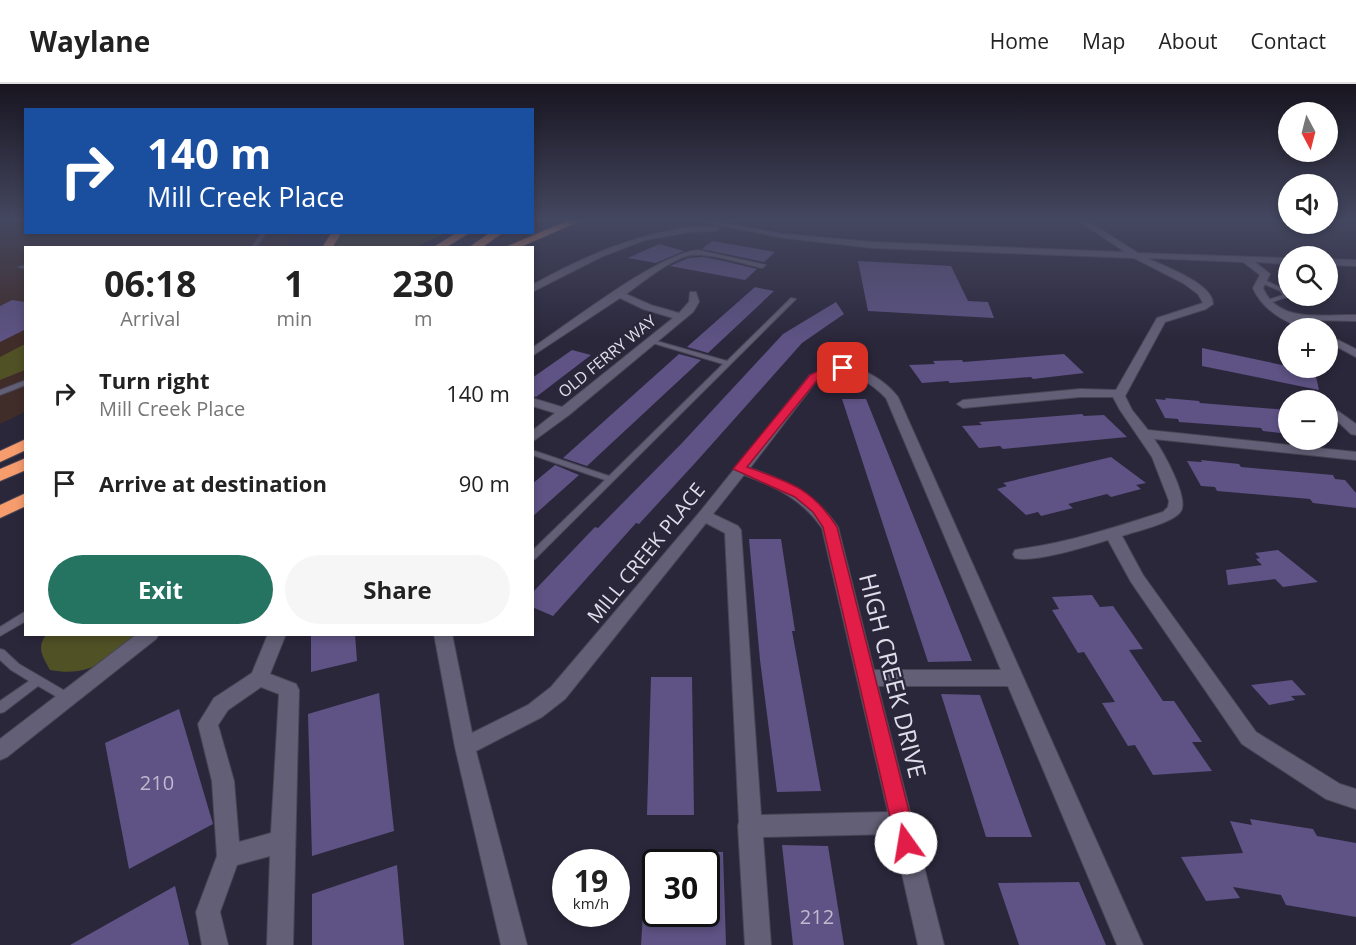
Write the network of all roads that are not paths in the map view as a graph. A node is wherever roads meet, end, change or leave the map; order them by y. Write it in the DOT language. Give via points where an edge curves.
graph roads {
  1 [pos="585,261"];
  2 [pos="672,261"];
  3 [pos="738,261"];
  4 [pos="1144,261"];
  5 [pos="1149,261"];
  6 [pos="1248,261"];
  7 [pos="1338,262"];
  8 [pos="1356,263"];
  9 [pos="762,265"];
  10 [pos="1262,281"];
  11 [pos="534,288"];
  12 [pos="619,294"];
  13 [pos="693,294"];
  14 [pos="793,299"];
  15 [pos="1266,302"];
  16 [pos="1189,311"];
  17 [pos="680,317"];
  18 [pos="1290,317"];
  19 [pos="1356,318"];
  20 [pos="651,341"];
  21 [pos="1338,344"];
  22 [pos="534,352"];
  23 [pos="1356,354"];
  24 [pos="727,363"];
  25 [pos="24,383"];
  26 [pos="0,393"];
  27 [pos="1120,394"];
  28 [pos="534,403"];
  29 [pos="963,404"];
  30 [pos="565,412"];
  31 [pos="1338,416"];
  32 [pos="1356,431"];
  33 [pos="1146,434"];
  34 [pos="534,436"];
  35 [pos="24,445"];
  36 [pos="534,453"];
  37 [pos="1356,456"];
  38 [pos="0,457"];
  39 [pos="24,464"];
  40 [pos="740,469"];
  41 [pos="0,476"];
  42 [pos="611,478"];
  43 [pos="24,499"];
  44 [pos="0,512"];
  45 [pos="704,516"];
  46 [pos="1113,534"];
  47 [pos="1021,554"];
  48 [pos="534,555"];
  49 [pos="24,616"];
  50 [pos="0,632"];
  51 [pos="147,636"];
  52 [pos="276,636"];
  53 [pos="443,636"];
  54 [pos="0,653"];
  55 [pos="259,678"];
  56 [pos="866,678"];
  57 [pos="1014,678"];
  58 [pos="38,680"];
  59 [pos="69,698"];
  60 [pos="0,708"];
  61 [pos="465,747"];
  62 [pos="0,751"];
  63 [pos="1356,799"];
  64 [pos="902,823"];
  65 [pos="749,826"];
  66 [pos="282,841"];
  67 [pos="229,856"];
  68 [pos="215,945"];
  69 [pos="280,945"];
  70 [pos="514,945"];
  71 [pos="758,945"];
  72 [pos="931,945"];
  73 [pos="1130,945"];
  1 -- 11 [label="street"];
  2 -- 12 [label="street"];
  3 -- 9 [label="street"];
  4 -- 16 [label="street" via="1190,297"];
  5 -- 16 [label="street" via="1204,293 1208,304"];
  6 -- 10 [label="street" via="1265,274"];
  7 -- 8 [label="street"];
  10 -- 15 [label="street" via="1258,288"];
  10 -- 15 [label="lane" via="1287,296"];
  12 -- 17 [label="street" via="647,308"];
  12 -- 22 [label="street"];
  13 -- 17 [label="street, OLD FERRY WAY" via="692,306"];
  14 -- 24 [label="lane"];
  15 -- 18 [label="street"];
  16 -- 27 [label="street" via="1168,315 1159,323"];
  17 -- 20 [label="street, OLD FERRY WAY"];
  18 -- 19 [label="street"];
  20 -- 24 [label="lane"];
  20 -- 30 [label="street, OLD FERRY WAY"];
  21 -- 23 [label="street"];
  24 -- 42 [label="lane"];
  25 -- 26 [label="lane"];
  27 -- 29 [label="street" via="1080,393"];
  27 -- 33 [label="street" via="1122,406"];
  28 -- 30 [label="street"];
  30 -- 34 [label="street, OLD FERRY WAY"];
  31 -- 32 [label="street"];
  33 -- 37 [label="street"];
  33 -- 46 [label="street" via="1158,454 1176,501 1175,509"];
  35 -- 38 [label="highway"];
  36 -- 42 [label="lane"];
  39 -- 41 [label="highway"];
  40 -- 45 [label="street, MILL CREEK PLACE"];
  40 -- 56 [label="street, HIGH CREEK DRIVE" via="800,494 818,509 830,527"];
  40 -- 57 [label="street, MILL CREEK PLACE" via="814,377 843,368 878,384 892,397"];
  42 -- 48 [label="lane"];
  43 -- 44 [label="highway"];
  45 -- 61 [label="street, MILL CREEK PLACE" via="558,693 535,711"];
  45 -- 65 [label="street" via="732,530"];
  46 -- 47 [label="street" via="1056,550"];
  46 -- 63 [label="street" via="1137,578 1249,738 1334,792"];
  49 -- 50 [label="lane"];
  51 -- 59 [label="street"];
  52 -- 55 [label="street"];
  53 -- 61 [label="street"];
  54 -- 58 [label="lane"];
  55 -- 66 [label="street" via="289,690"];
  55 -- 67 [label="street" via="220,705 208,724 223,781"];
  56 -- 57 [label="street"];
  56 -- 64 [label="street, HIGH CREEK DRIVE"];
  57 -- 73 [label="street"];
  58 -- 59 [label="lane"];
  58 -- 60 [label="lane"];
  59 -- 62 [label="street"];
  61 -- 70 [label="street"];
  64 -- 65 [label="street"];
  64 -- 72 [label="street, HIGH CREEK DRIVE"];
  65 -- 71 [label="street"];
  66 -- 67 [label="street"];
  66 -- 69 [label="street"];
  67 -- 68 [label="street" via="208,912"];
}
